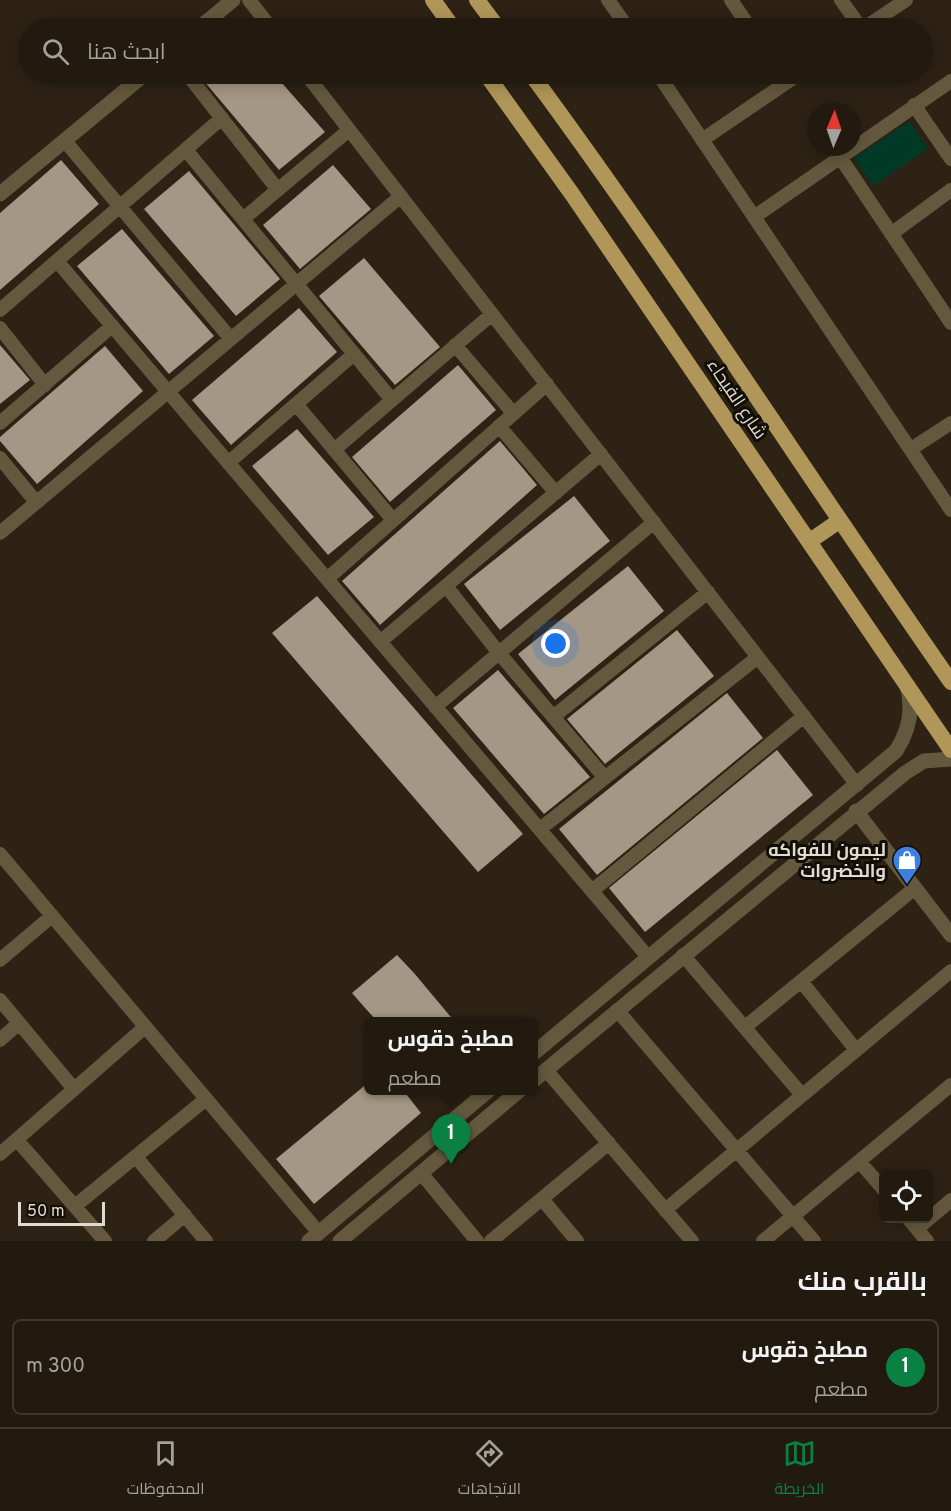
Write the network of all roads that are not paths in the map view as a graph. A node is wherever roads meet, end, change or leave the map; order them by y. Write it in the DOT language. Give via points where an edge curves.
graph roads {
  1 [pos="234,0"];
  2 [pos="249,0"];
  3 [pos="432,0"];
  4 [pos="477,0"];
  5 [pos="608,0"];
  6 [pos="731,0"];
  7 [pos="842,0"];
  8 [pos="906,0"];
  9 [pos="212,18"];
  10 [pos="263,18"];
  11 [pos="446,18"];
  12 [pos="490,18"];
  13 [pos="621,18"];
  14 [pos="743,18"];
  15 [pos="855,18"];
  16 [pos="878,18"];
  17 [pos="951,81"];
  18 [pos="133,84"];
  19 [pos="195,84"];
  20 [pos="314,84"];
  21 [pos="493,84"];
  22 [pos="538,84"];
  23 [pos="665,84"];
  24 [pos="776,84"];
  25 [pos="914,105"];
  26 [pos="222,118"];
  27 [pos="350,130"];
  28 [pos="702,140"];
  29 [pos="65,141"];
  30 [pos="186,150"];
  31 [pos="840,157"];
  32 [pos="951,159"];
  33 [pos="278,190"];
  34 [pos="951,190"];
  35 [pos="0,194"];
  36 [pos="401,196"];
  37 [pos="120,207"];
  38 [pos="754,217"];
  39 [pos="243,219"];
  40 [pos="891,234"];
  41 [pos="57,261"];
  42 [pos="297,284"];
  43 [pos="0,310"];
  44 [pos="492,314"];
  45 [pos="951,323"];
  46 [pos="112,326"];
  47 [pos="0,328"];
  48 [pos="231,339"];
  49 [pos="455,345"];
  50 [pos="354,354"];
  51 [pos="547,384"];
  52 [pos="45,385"];
  53 [pos="168,392"];
  54 [pos="392,400"];
  55 [pos="296,404"];
  56 [pos="513,414"];
  57 [pos="0,423"];
  58 [pos="951,423"];
  59 [pos="499,426"];
  60 [pos="910,449"];
  61 [pos="334,450"];
  62 [pos="601,454"];
  63 [pos="0,458"];
  64 [pos="228,463"];
  65 [pos="556,493"];
  66 [pos="36,502"];
  67 [pos="951,510"];
  68 [pos="393,520"];
  69 [pos="839,521"];
  70 [pos="654,522"];
  71 [pos="0,533"];
  72 [pos="810,541"];
  73 [pos="327,579"];
  74 [pos="446,586"];
  75 [pos="708,592"];
  76 [pos="380,642"];
  77 [pos="499,653"];
  78 [pos="758,657"];
  79 [pos="905,680"];
  80 [pos="951,682"];
  81 [pos="435,707"];
  82 [pos="804,716"];
  83 [pos="553,717"];
  84 [pos="951,750"];
  85 [pos="951,759"];
  86 [pos="606,778"];
  87 [pos="857,785"];
  88 [pos="856,811"];
  89 [pos="540,829"];
  90 [pos="0,854"];
  91 [pos="915,888"];
  92 [pos="592,891"];
  93 [pos="728,891"];
  94 [pos="741,907"];
  95 [pos="52,916"];
  96 [pos="951,935"];
  97 [pos="683,955"];
  98 [pos="648,957"];
  99 [pos="0,960"];
  100 [pos="951,970"];
  101 [pos="801,981"];
  102 [pos="0,1000"];
  103 [pos="617,1010"];
  104 [pos="19,1023"];
  105 [pos="145,1027"];
  106 [pos="745,1027"];
  107 [pos="0,1040"];
  108 [pos="538,1050"];
  109 [pos="856,1050"];
  110 [pos="540,1075"];
  111 [pos="951,1085"];
  112 [pos="74,1089"];
  113 [pos="483,1095"];
  114 [pos="514,1095"];
  115 [pos="802,1095"];
  116 [pos="206,1100"];
  117 [pos="17,1140"];
  118 [pos="609,1143"];
  119 [pos="736,1150"];
  120 [pos="0,1154"];
  121 [pos="136,1157"];
  122 [pos="859,1161"];
  123 [pos="421,1173"];
  124 [pos="879,1184"];
  125 [pos="542,1199"];
  126 [pos="951,1200"];
  127 [pos="75,1206"];
  128 [pos="665,1210"];
  129 [pos="184,1215"];
  130 [pos="793,1216"];
  131 [pos="912,1224"];
  132 [pos="314,1237"];
  133 [pos="105,1241"];
  134 [pos="154,1241"];
  135 [pos="206,1241"];
  136 [pos="340,1241"];
  137 [pos="477,1241"];
  138 [pos="491,1241"];
  139 [pos="577,1241"];
  140 [pos="692,1241"];
  141 [pos="763,1241"];
  142 [pos="814,1241"];
  143 [pos="927,1241"];
  1 -- 9 [label="street"];
  2 -- 10 [label="street"];
  3 -- 11 [label="highway"];
  4 -- 12 [label="highway"];
  5 -- 13 [label="street"];
  6 -- 14 [label="street"];
  7 -- 15 [label="street"];
  8 -- 16 [label="street"];
  17 -- 25 [label="street"];
  18 -- 29 [label="street"];
  19 -- 26 [label="street"];
  20 -- 27 [label="street"];
  21 -- 72 [label="highway, شارع الفيحاء"];
  22 -- 69 [label="highway, شارع الفيحاء" via="611,183"];
  23 -- 28 [label="street"];
  24 -- 28 [label="street"];
  25 -- 31 [label="street"];
  25 -- 32 [label="street"];
  26 -- 30 [label="street"];
  26 -- 33 [label="street"];
  27 -- 33 [label="street"];
  27 -- 36 [label="street"];
  28 -- 38 [label="street"];
  29 -- 35 [label="street"];
  29 -- 37 [label="street"];
  30 -- 37 [label="street"];
  30 -- 39 [label="street"];
  31 -- 38 [label="street"];
  31 -- 40 [label="street"];
  33 -- 39 [label="street"];
  34 -- 40 [label="street"];
  36 -- 42 [label="street"];
  36 -- 44 [label="street"];
  37 -- 41 [label="street"];
  37 -- 48 [label="street"];
  38 -- 60 [label="street"];
  39 -- 42 [label="street"];
  40 -- 45 [label="street"];
  41 -- 43 [label="street"];
  41 -- 46 [label="street"];
  42 -- 48 [label="street"];
  42 -- 50 [label="street"];
  44 -- 49 [label="street"];
  44 -- 51 [label="street"];
  46 -- 52 [label="street"];
  46 -- 53 [label="street"];
  47 -- 52 [label="street"];
  48 -- 53 [label="street"];
  49 -- 54 [label="street"];
  49 -- 56 [label="street"];
  50 -- 54 [label="street"];
  50 -- 55 [label="street"];
  51 -- 56 [label="street"];
  51 -- 62 [label="street"];
  52 -- 57 [label="street"];
  53 -- 64 [label="street"];
  53 -- 66 [label="street"];
  54 -- 61 [label="street"];
  55 -- 61 [label="street"];
  55 -- 64 [label="street"];
  56 -- 59 [label="street"];
  58 -- 60 [label="street"];
  59 -- 65 [label="street"];
  59 -- 68 [label="street"];
  60 -- 67 [label="street"];
  61 -- 68 [label="street"];
  62 -- 65 [label="street"];
  62 -- 70 [label="street"];
  63 -- 66 [label="street"];
  64 -- 73 [label="street"];
  65 -- 74 [label="street"];
  66 -- 71 [label="street"];
  68 -- 73 [label="street"];
  69 -- 72 [label="highway"];
  69 -- 80 [label="highway, شارع الفيحاء"];
  70 -- 75 [label="street"];
  70 -- 77 [label="street"];
  72 -- 79 [label="highway, شارع الفيحاء"];
  73 -- 76 [label="street"];
  74 -- 76 [label="street"];
  74 -- 77 [label="street"];
  75 -- 78 [label="street"];
  75 -- 83 [label="street"];
  76 -- 81 [label="street"];
  77 -- 81 [label="street"];
  77 -- 83 [label="street"];
  78 -- 82 [label="street"];
  78 -- 86 [label="street"];
  79 -- 84 [label="highway, شارع الفيحاء"];
  79 -- 87 [label="street" via="911,712 902,743"];
  81 -- 89 [label="street"];
  82 -- 87 [label="street"];
  82 -- 92 [label="street"];
  83 -- 86 [label="street"];
  85 -- 88 [label="street" via="914,766"];
  86 -- 89 [label="street"];
  87 -- 93 [label="street"];
  88 -- 91 [label="street"];
  88 -- 94 [label="street"];
  89 -- 92 [label="street"];
  90 -- 95 [label="street"];
  91 -- 96 [label="street"];
  91 -- 101 [label="street"];
  92 -- 98 [label="street"];
  93 -- 94 [label="street"];
  93 -- 98 [label="street"];
  94 -- 97 [label="street"];
  95 -- 99 [label="street"];
  95 -- 105 [label="street"];
  97 -- 103 [label="street"];
  97 -- 106 [label="street"];
  98 -- 108 [label="street"];
  100 -- 109 [label="street"];
  101 -- 106 [label="street"];
  101 -- 109 [label="street"];
  102 -- 104 [label="street"];
  103 -- 110 [label="street"];
  103 -- 119 [label="street"];
  104 -- 107 [label="street"];
  104 -- 112 [label="street"];
  105 -- 112 [label="street"];
  105 -- 116 [label="street"];
  106 -- 115 [label="street"];
  109 -- 115 [label="street"];
  110 -- 118 [label="street"];
  111 -- 122 [label="street"];
  112 -- 117 [label="street"];
  113 -- 132 [label="street"];
  114 -- 123 [label="street"];
  115 -- 119 [label="street"];
  116 -- 121 [label="street"];
  116 -- 132 [label="street"];
  117 -- 120 [label="street"];
  117 -- 127 [label="street"];
  118 -- 125 [label="street"];
  118 -- 128 [label="street"];
  119 -- 128 [label="street"];
  119 -- 130 [label="street"];
  121 -- 127 [label="street"];
  121 -- 129 [label="street"];
  122 -- 124 [label="street"];
  122 -- 130 [label="street"];
  123 -- 136 [label="street"];
  123 -- 137 [label="street"];
  125 -- 138 [label="street"];
  125 -- 139 [label="street"];
  126 -- 131 [label="street"];
  127 -- 133 [label="street"];
  128 -- 140 [label="street"];
  129 -- 134 [label="street"];
  129 -- 135 [label="street"];
  130 -- 141 [label="street"];
  130 -- 142 [label="street"];
  131 -- 143 [label="street"];
}
